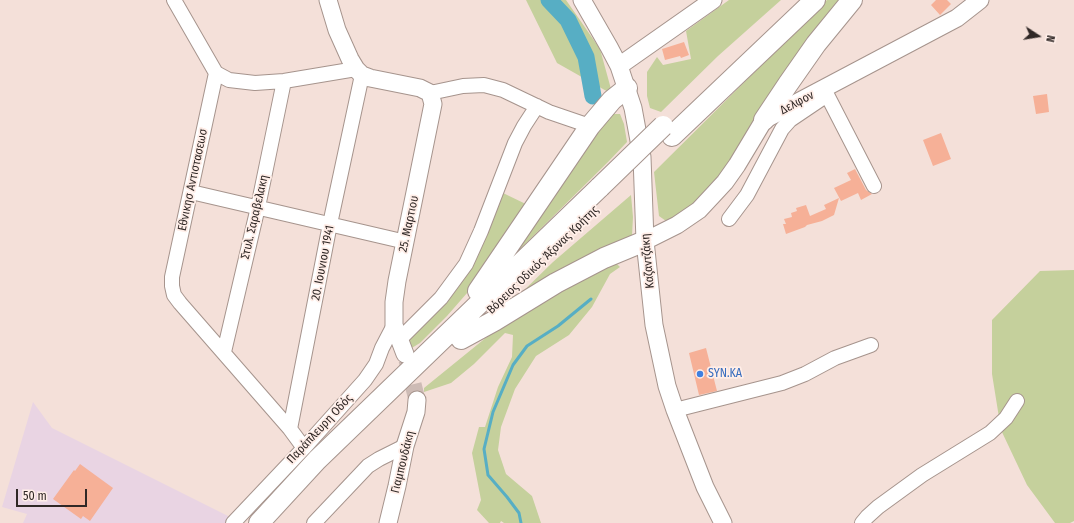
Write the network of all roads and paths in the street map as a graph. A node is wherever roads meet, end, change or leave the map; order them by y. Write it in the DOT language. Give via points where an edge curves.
graph roads {
  1 [pos="174,0"];
  2 [pos="328,0"];
  3 [pos="582,0"];
  4 [pos="713,0"];
  5 [pos="795,0"];
  6 [pos="815,0"];
  7 [pos="852,0"];
  8 [pos="980,0"];
  9 [pos="619,66"];
  10 [pos="359,72"];
  11 [pos="216,73"];
  12 [pos="284,81"];
  13 [pos="627,88"];
  14 [pos="825,92"];
  15 [pos="430,93"];
  16 [pos="537,106"];
  17 [pos="764,120"];
  18 [pos="590,126"];
  19 [pos="668,131"];
  20 [pos="874,186"];
  21 [pos="191,192"];
  22 [pos="258,207"];
  23 [pos="729,219"];
  24 [pos="330,224"];
  25 [pos="646,241"];
  26 [pos="406,242"];
  27 [pos="455,335"];
  28 [pos="400,340"];
  29 [pos="871,345"];
  30 [pos="224,352"];
  31 [pos="417,400"];
  32 [pos="1017,401"];
  33 [pos="675,410"];
  34 [pos="290,429"];
  35 [pos="405,446"];
  36 [pos="304,448"];
  37 [pos="233,523"];
  38 [pos="259,523"];
  39 [pos="276,523"];
  40 [pos="314,523"];
  41 [pos="388,523"];
  42 [pos="723,523"];
  43 [pos="862,523"];
  1 -- 11 [label="street"];
  2 -- 10 [label="main road" via="337,30"];
  3 -- 9 [label="main road, Καζαντζάκη"];
  4 -- 9 [label="main road"];
  5 -- 19 [label="highway, Βόρειος Οδικός Άξονας Κρήτης"];
  6 -- 19 [label="highway, Βόρειος Οδικός Άξονας Κρήτης"];
  7 -- 17 [label="highway" via="816,44"];
  8 -- 14 [label="main road, Δελφον" via="957,18"];
  9 -- 13 [label="main road, Καζαντζάκη"];
  10 -- 12 [label="street"];
  10 -- 15 [label="main road" via="370,78 420,88"];
  10 -- 24 [label="street, 20. Ιουνιου 1941"];
  11 -- 12 [label="street" via="229,80 255,83"];
  11 -- 21 [label="street, Εθνικησ Αντιστασεωσ"];
  12 -- 22 [label="street, Στυλ. Σαραβελακη"];
  13 -- 18 [label="highway" via="612,100"];
  13 -- 25 [label="main road, Καζαντζάκη" via="642,157"];
  14 -- 17 [label="main road, Δελφον"];
  14 -- 20 [label="street"];
  14 -- 23 [label="street" via="782,129 748,195"];
  15 -- 16 [label="street" via="463,86 484,86 503,90"];
  15 -- 26 [label="main road, 25. Μαρτιου" via="434,104"];
  16 -- 18 [label="street"];
  16 -- 28 [label="street, Παράπλευρη Οδός" via="515,143 466,264 442,298"];
  17 -- 25 [label="main road" via="737,165 714,195 699,210 677,225"];
  18 -- 27 [label="highway" via="491,274"];
  19 -- 27 [label="highway, Βόρειος Οδικός Άξονας Κρήτης"];
  21 -- 22 [label="street"];
  21 -- 30 [label="street, Εθνικησ Αντιστασεωσ" via="172,287 180,303"];
  22 -- 24 [label="street"];
  22 -- 30 [label="street, Στυλ. Σαραβελακη"];
  24 -- 26 [label="street"];
  24 -- 34 [label="street, 20. Ιουνιου 1941"];
  25 -- 27 [label="highway" via="604,258 556,283 494,321"];
  25 -- 33 [label="main road, Καζαντζάκη" via="654,325"];
  26 -- 28 [label="main road, 25. Μαρτιου" via="394,302"];
  27 -- 38 [label="highway, Βόρειος Οδικός Άξονας Κρήτης" via="317,460"];
  27 -- 39 [label="highway, Βόρειος Οδικός Άξονας Κρήτης"];
  28 -- 36 [label="street, Παράπλευρη Οδός" via="382,348 376,364 365,380"];
  29 -- 33 [label="street" via="782,383"];
  30 -- 34 [label="street"];
  31 -- 35 [label="main road, Γιαμπουδάκη" via="416,412"];
  32 -- 43 [label="street" via="1006,418 990,433 922,475 878,507"];
  33 -- 42 [label="main road, Καζαντζάκη" via="705,487"];
  34 -- 36 [label="street"];
  35 -- 40 [label="street" via="368,466"];
  35 -- 41 [label="main road, Γιαμπουδάκη"];
  36 -- 37 [label="street, Παράπλευρη Οδός"];
}
